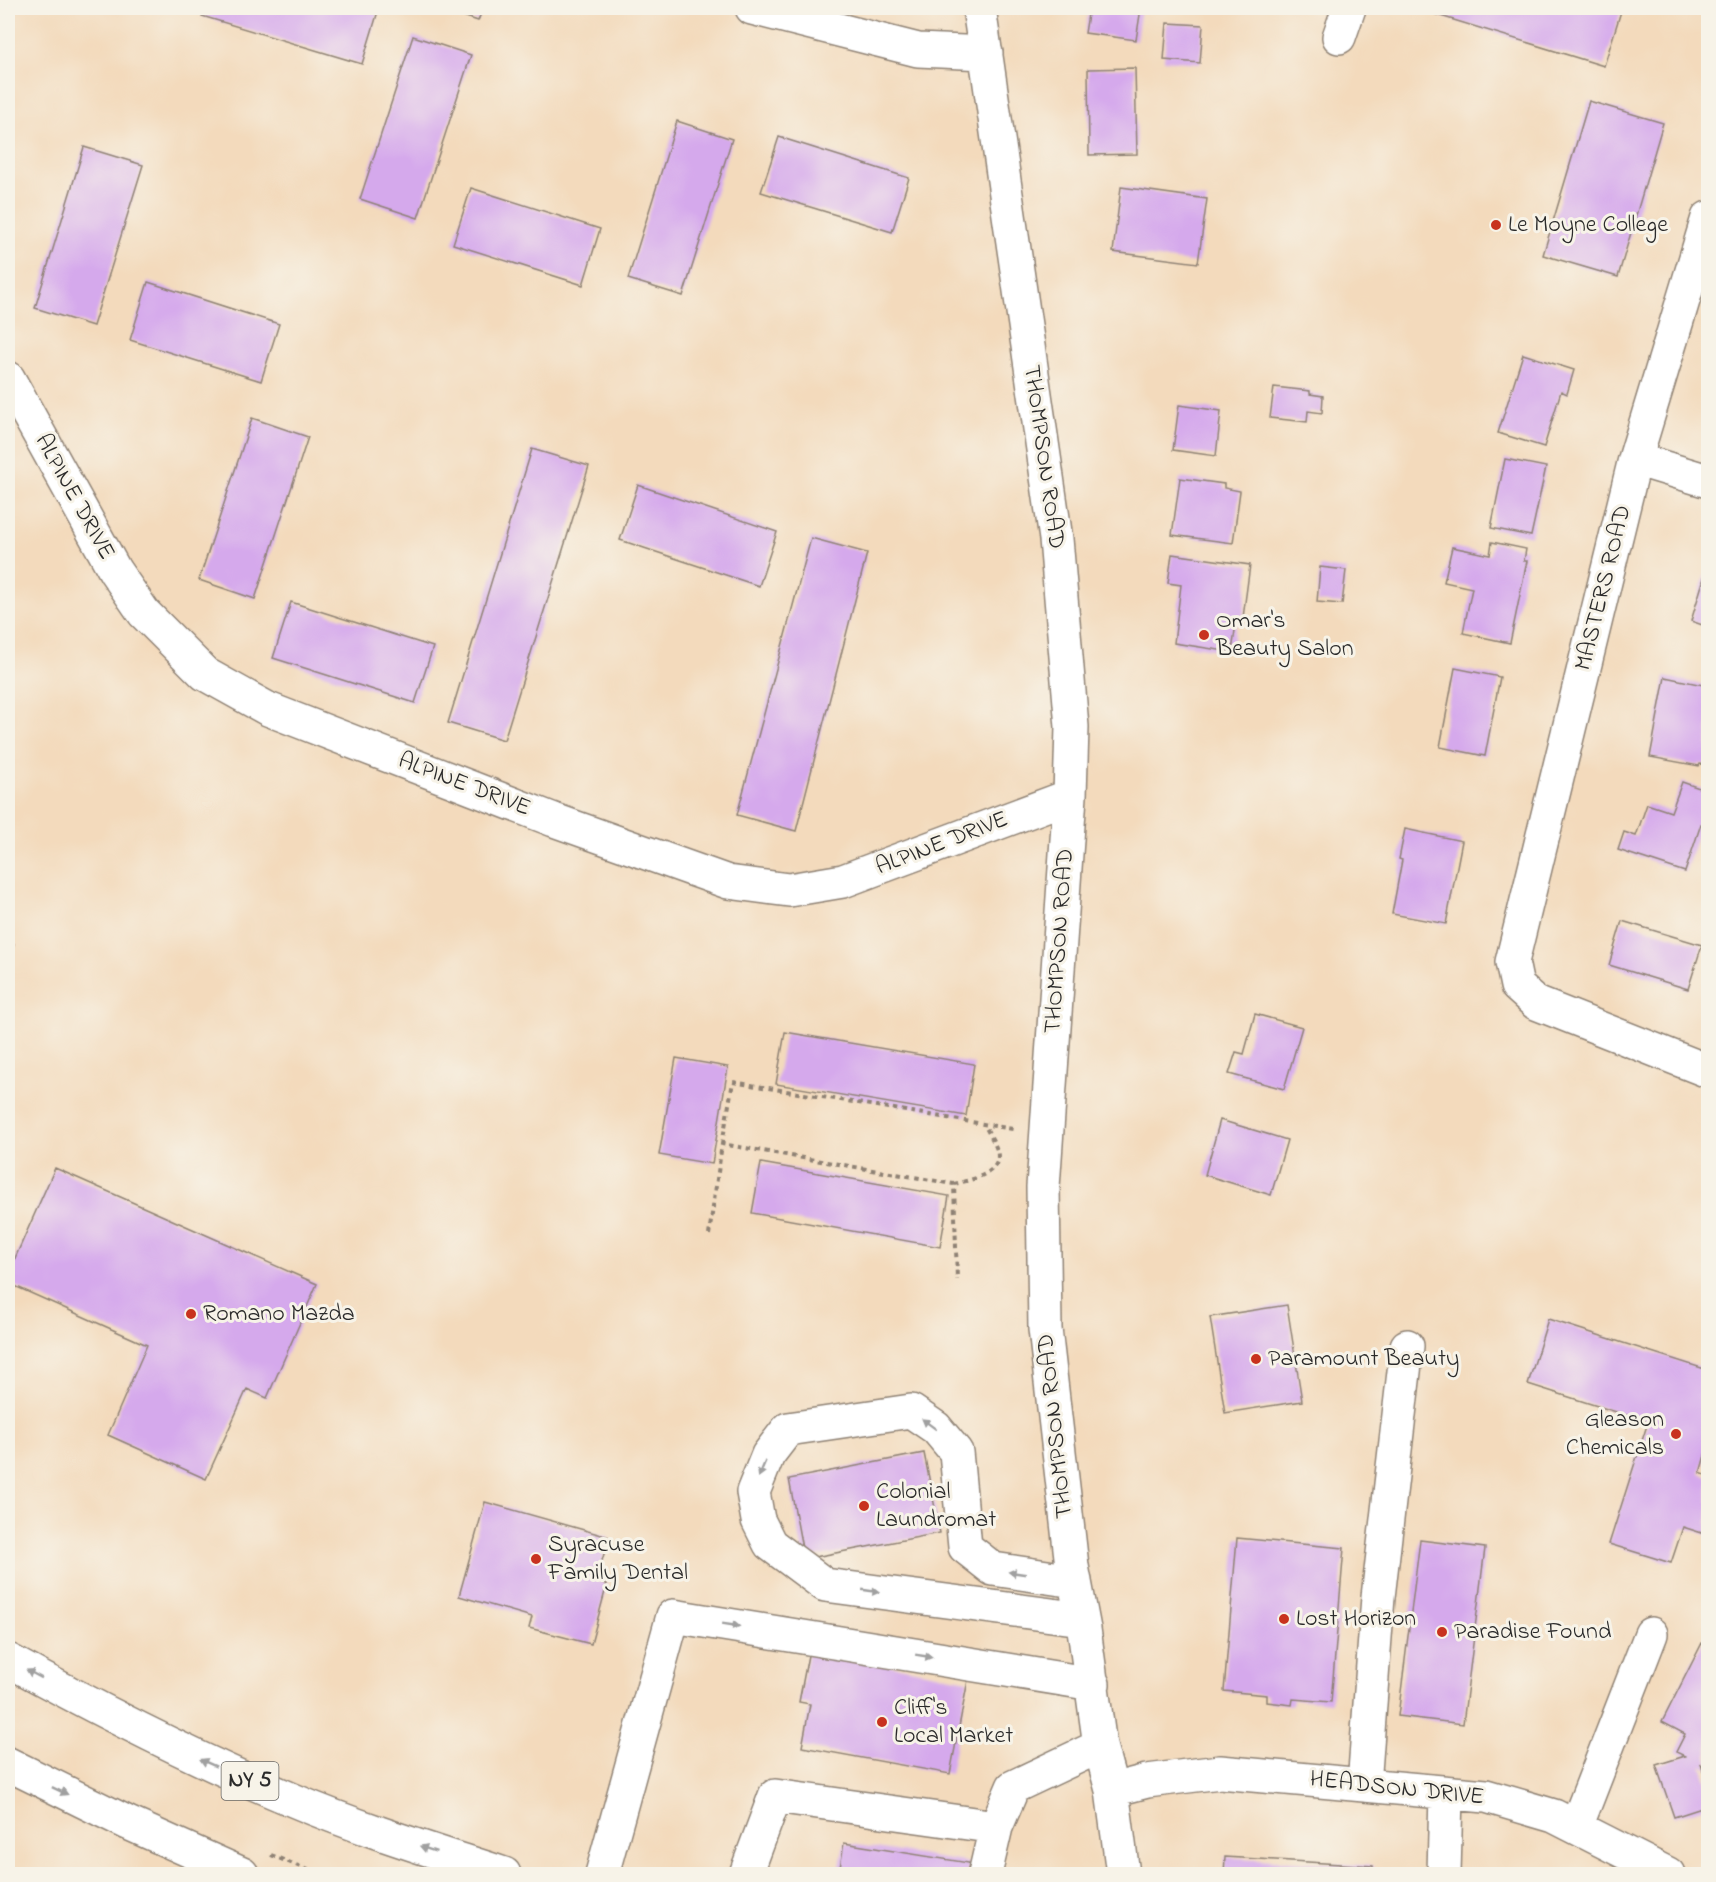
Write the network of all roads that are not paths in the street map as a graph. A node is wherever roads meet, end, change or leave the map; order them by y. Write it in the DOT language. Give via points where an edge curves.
graph roads {
  1 [pos="752,8"];
  2 [pos="979,8"];
  3 [pos="986,53"];
  4 [pos="1708,218"];
  5 [pos="8,378"];
  6 [pos="1635,459"];
  7 [pos="1708,481"];
  8 [pos="1070,796"];
  9 [pos="1708,1071"];
  10 [pos="1407,1346"];
  11 [pos="1075,1581"];
  12 [pos="1083,1619"];
  13 [pos="1651,1634"];
  14 [pos="8,1660"];
  15 [pos="1093,1684"];
  16 [pos="1100,1746"];
  17 [pos="8,1764"];
  18 [pos="1365,1785"];
  19 [pos="1112,1790"];
  20 [pos="1446,1793"];
  21 [pos="996,1827"];
  22 [pos="1576,1827"];
  23 [pos="749,1874"];
  24 [pos="242,1875"];
  25 [pos="504,1875"];
  26 [pos="602,1875"];
  27 [pos="985,1875"];
  28 [pos="1123,1875"];
  29 [pos="1444,1875"];
  30 [pos="1668,1875"];
  1 -- 3 [label="street" via="918,50"];
  2 -- 3 [label="street, THOMPSON ROAD"];
  3 -- 8 [label="street, THOMPSON ROAD" via="1056,539 1072,727"];
  4 -- 6 [label="street, MASTERS ROAD"];
  5 -- 8 [label="street, ALPINE DRIVE" via="115,571 144,613 205,674 290,717 554,820 728,882 789,890 843,881"];
  6 -- 7 [label="street"];
  6 -- 9 [label="street, MASTERS ROAD" via="1512,962 1517,986 1536,1004"];
  8 -- 11 [label="street, THOMPSON ROAD" via="1044,1187 1045,1329"];
  10 -- 18 [label="street" via="1378,1596"];
  11 -- 12 [label="street, THOMPSON ROAD"];
  11 -- 12 [label="street, one-way" via="993,1569 965,1547 956,1452 936,1428 911,1411 788,1429 768,1455 753,1492 758,1520 770,1544 825,1584"];
  12 -- 15 [label="street, THOMPSON ROAD"];
  13 -- 22 [label="street"];
  25 -- 14 [label="street, NY 5, one-way" via="296,1801 123,1722"];
  15 -- 16 [label="street, THOMPSON ROAD"];
  26 -- 15 [label="street, one-way" via="673,1616"];
  16 -- 19 [label="street, THOMPSON ROAD"];
  16 -- 21 [label="street" via="1013,1788"];
  17 -- 24 [label="street, one-way"];
  18 -- 19 [label="street, HEADSON DRIVE" via="1220,1772 1147,1780"];
  18 -- 20 [label="street, HEADSON DRIVE"];
  19 -- 28 [label="street, THOMPSON ROAD"];
  20 -- 22 [label="street, HEADSON DRIVE" via="1486,1796 1554,1816"];
  20 -- 29 [label="street"];
  21 -- 23 [label="street" via="775,1796"];
  21 -- 27 [label="street"];
  22 -- 30 [label="street, HEADSON DRIVE"];
}
